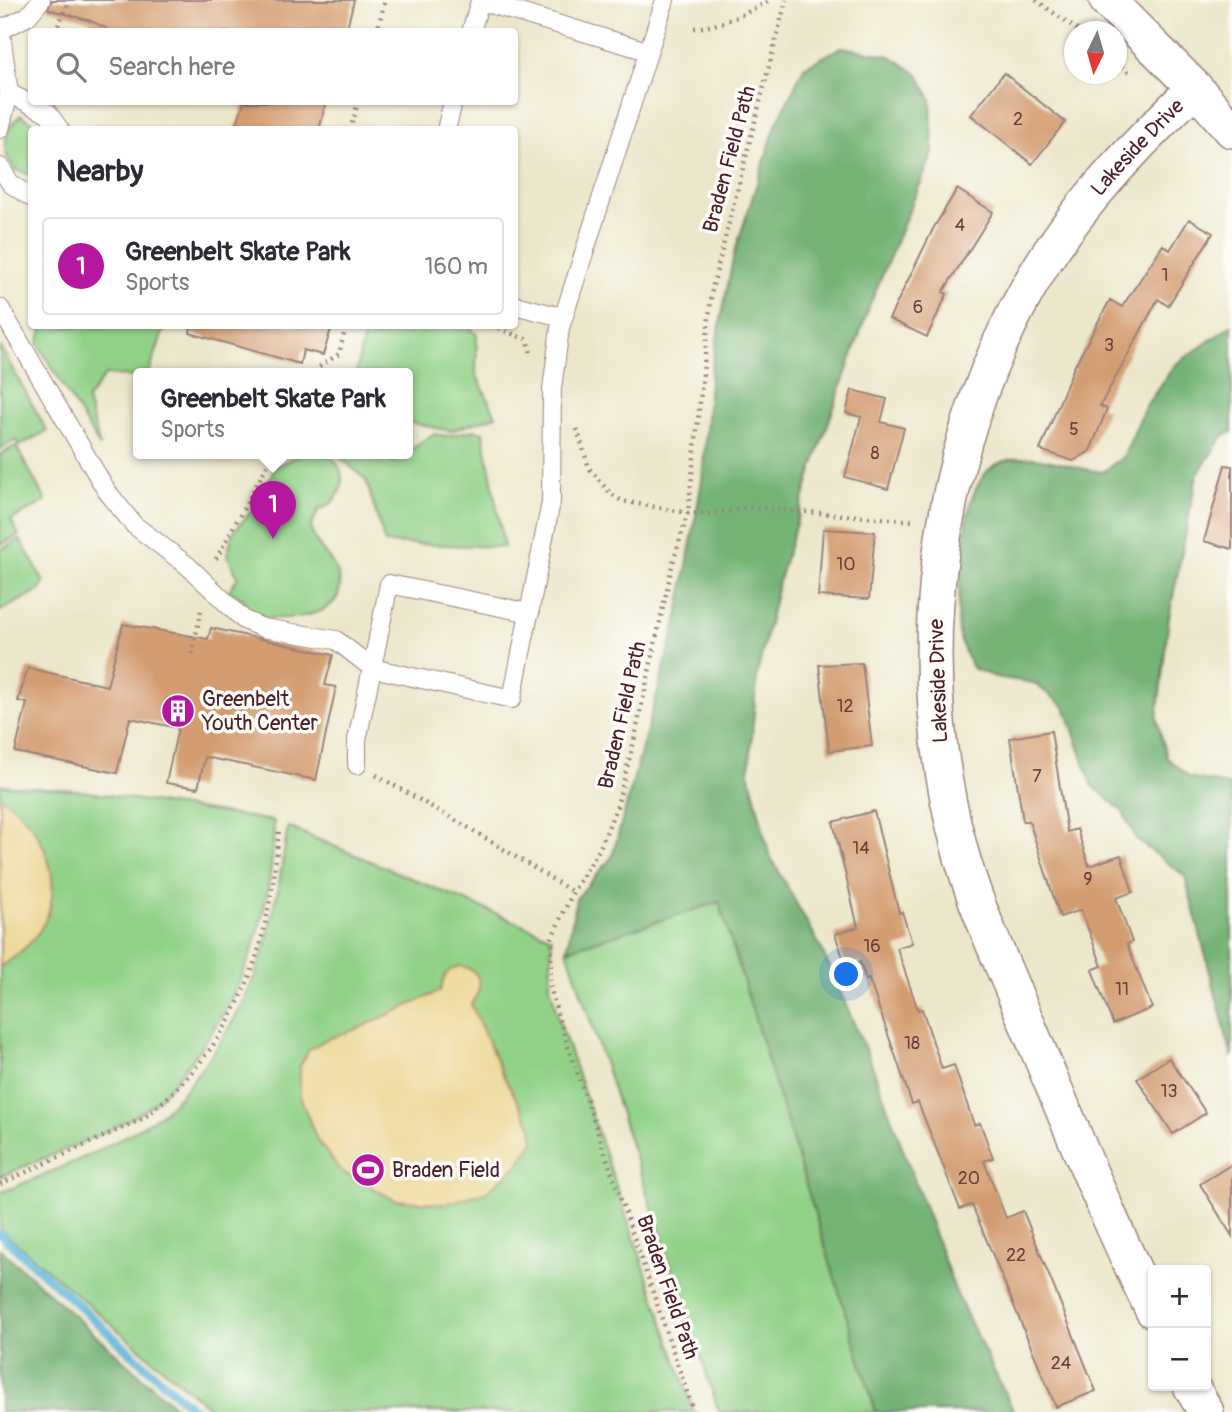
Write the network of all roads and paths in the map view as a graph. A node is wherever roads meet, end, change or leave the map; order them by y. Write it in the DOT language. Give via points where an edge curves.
graph roads {
  1 [pos="41,0"];
  2 [pos="385,0"];
  3 [pos="665,0"];
  4 [pos="771,0"];
  5 [pos="786,0"];
  6 [pos="1036,0"];
  7 [pos="1107,0"];
  8 [pos="1065,21"];
  9 [pos="0,28"];
  10 [pos="378,28"];
  11 [pos="472,28"];
  12 [pos="694,28"];
  13 [pos="647,51"];
  14 [pos="1195,88"];
  15 [pos="9,93"];
  16 [pos="28,103"];
  17 [pos="32,105"];
  18 [pos="357,105"];
  19 [pos="452,105"];
  20 [pos="57,126"];
  21 [pos="351,126"];
  22 [pos="447,126"];
  23 [pos="0,129"];
  24 [pos="1232,130"];
  25 [pos="0,167"];
  26 [pos="28,195"];
  27 [pos="518,306"];
  28 [pos="0,309"];
  29 [pos="562,317"];
  30 [pos="345,329"];
  31 [pos="500,329"];
  32 [pos="531,355"];
  33 [pos="318,368"];
  34 [pos="575,423"];
  35 [pos="271,459"];
  36 [pos="688,513"];
  37 [pos="944,525"];
  38 [pos="206,582"];
  39 [pos="530,613"];
  40 [pos="192,654"];
  41 [pos="372,668"];
  42 [pos="357,765"];
  43 [pos="279,828"];
  44 [pos="573,892"];
  45 [pos="0,1184"];
  46 [pos="1148,1299"];
  47 [pos="1194,1391"];
  48 [pos="694,1412"];
  49 [pos="1206,1412"];
  1 -- 9 [label="lane" via="28,16"];
  2 -- 10 [label="path"];
  3 -- 13 [label="lane"];
  4 -- 12 [label="path" via="712,27"];
  5 -- 36 [label="path, Braden Field Path" via="712,289"];
  6 -- 8 [label="path"];
  7 -- 14 [label="street"];
  9 -- 15 [label="lane"];
  11 -- 13 [label="lane" via="480,1"];
  13 -- 29 [label="lane"];
  14 -- 24 [label="street"];
  14 -- 37 [label="street, Lakeside Drive" via="1129,154 1077,216 1032,281 977,399"];
  15 -- 16 [label="lane"];
  15 -- 23 [label="lane"];
  17 -- 20 [label="lane" via="48,113"];
  18 -- 21 [label="path"];
  19 -- 22 [label="lane"];
  25 -- 26 [label="lane" via="11,184"];
  27 -- 29 [label="lane"];
  28 -- 38 [label="lane" via="111,497 134,525"];
  29 -- 39 [label="lane" via="552,389 551,502"];
  30 -- 33 [label="path" via="339,354"];
  31 -- 32 [label="path" via="528,340"];
  34 -- 36 [label="path" via="589,468 611,494 636,505"];
  35 -- 38 [label="path"];
  36 -- 37 [label="path" via="749,507"];
  36 -- 44 [label="path, Braden Field Path" via="617,806 599,850"];
  37 -- 46 [label="street, Lakeside Drive" via="933,641 934,691 939,747 960,851 1089,1174"];
  38 -- 40 [label="path"];
  38 -- 41 [label="lane" via="244,620 263,628 336,640"];
  39 -- 41 [label="lane" via="388,584"];
  39 -- 41 [label="lane" via="512,699"];
  41 -- 42 [label="lane"];
  42 -- 44 [label="path"];
  43 -- 45 [label="path" via="275,881 260,951 231,1017 212,1046 144,1118"];
  44 -- 48 [label="path, Braden Field Path" via="552,937 550,986"];
  47 -- 49 [label="street"];
}
